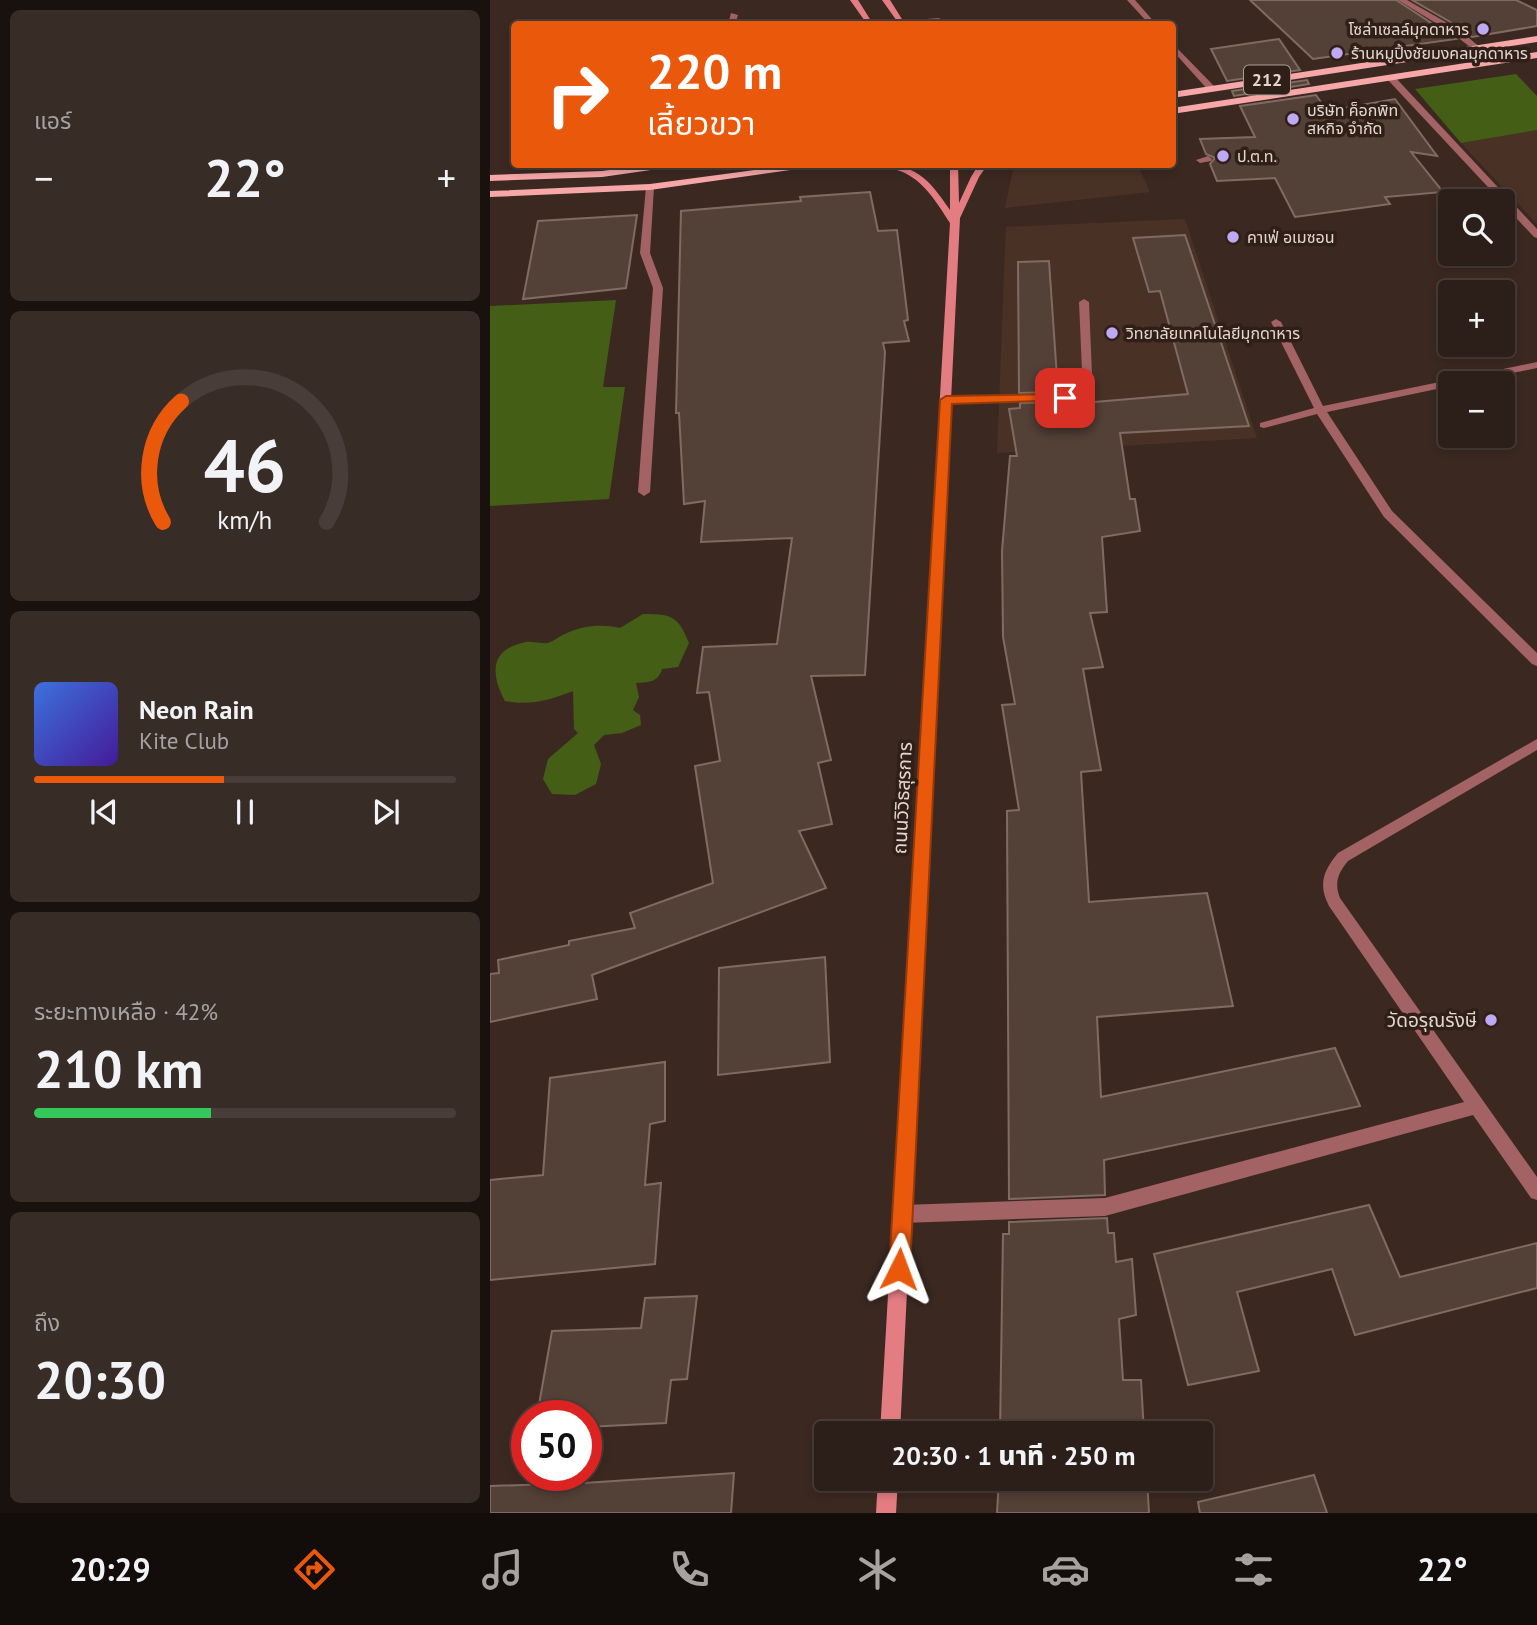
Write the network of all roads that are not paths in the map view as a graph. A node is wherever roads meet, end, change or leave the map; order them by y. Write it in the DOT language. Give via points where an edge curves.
graph roads {
  1 [pos="854,0"];
  2 [pos="886,0"];
  3 [pos="1131,0"];
  4 [pos="1402,0"];
  5 [pos="868,21"];
  6 [pos="900,21"];
  7 [pos="1150,21"];
  8 [pos="1537,40"];
  9 [pos="1477,48"];
  10 [pos="1176,49"];
  11 [pos="1537,55"];
  12 [pos="1391,78"];
  13 [pos="1212,89"];
  14 [pos="1176,94"];
  15 [pos="1176,110"];
  16 [pos="649,168"];
  17 [pos="797,168"];
  18 [pos="898,168"];
  19 [pos="954,168"];
  20 [pos="981,168"];
  21 [pos="490,178"];
  22 [pos="650,187"];
  23 [pos="490,194"];
  24 [pos="955,224"];
  25 [pos="1537,235"];
  26 [pos="1084,302"];
  27 [pos="1276,322"];
  28 [pos="1537,365"];
  29 [pos="946,400"];
  30 [pos="1320,410"];
  31 [pos="1264,425"];
  32 [pos="644,492"];
  33 [pos="1537,661"];
  34 [pos="1537,744"];
  35 [pos="1477,1106"];
  36 [pos="1537,1192"];
  37 [pos="902,1214"];
  38 [pos="891,1421"];
  39 [pos="887,1491"];
  40 [pos="886,1513"];
  1 -- 5 [label="main road"];
  2 -- 6 [label="main road"];
  3 -- 7 [label="street"];
  4 -- 9 [label="street"];
  8 -- 9 [label="main road, 212"];
  9 -- 13 [label="main road, 212"];
  10 -- 13 [label="street"];
  11 -- 12 [label="main road, 212"];
  12 -- 15 [label="main road, 212"];
  12 -- 25 [label="street"];
  13 -- 14 [label="main road, 212"];
  16 -- 21 [label="main road"];
  17 -- 22 [label="main road"];
  18 -- 24 [label="main road" via="927,183"];
  19 -- 24 [label="main road, ถนนวิวิธสุรการ"];
  20 -- 24 [label="main road"];
  22 -- 23 [label="main road"];
  22 -- 32 [label="street" via="645,253 658,288"];
  24 -- 29 [label="main road, ถนนวิวิธสุรการ"];
  26 -- 29 [label="street" via="1089,397"];
  27 -- 30 [label="street"];
  28 -- 30 [label="street"];
  29 -- 37 [label="main road, ถนนวิวิธสุรการ"];
  30 -- 31 [label="street"];
  30 -- 33 [label="street" via="1388,514"];
  34 -- 35 [label="street" via="1343,857 1328,880 1334,902"];
  35 -- 36 [label="street"];
  35 -- 37 [label="street" via="1105,1207"];
  37 -- 38 [label="main road, ถนนวิวิธสุรการ"];
  39 -- 40 [label="main road"];
}
